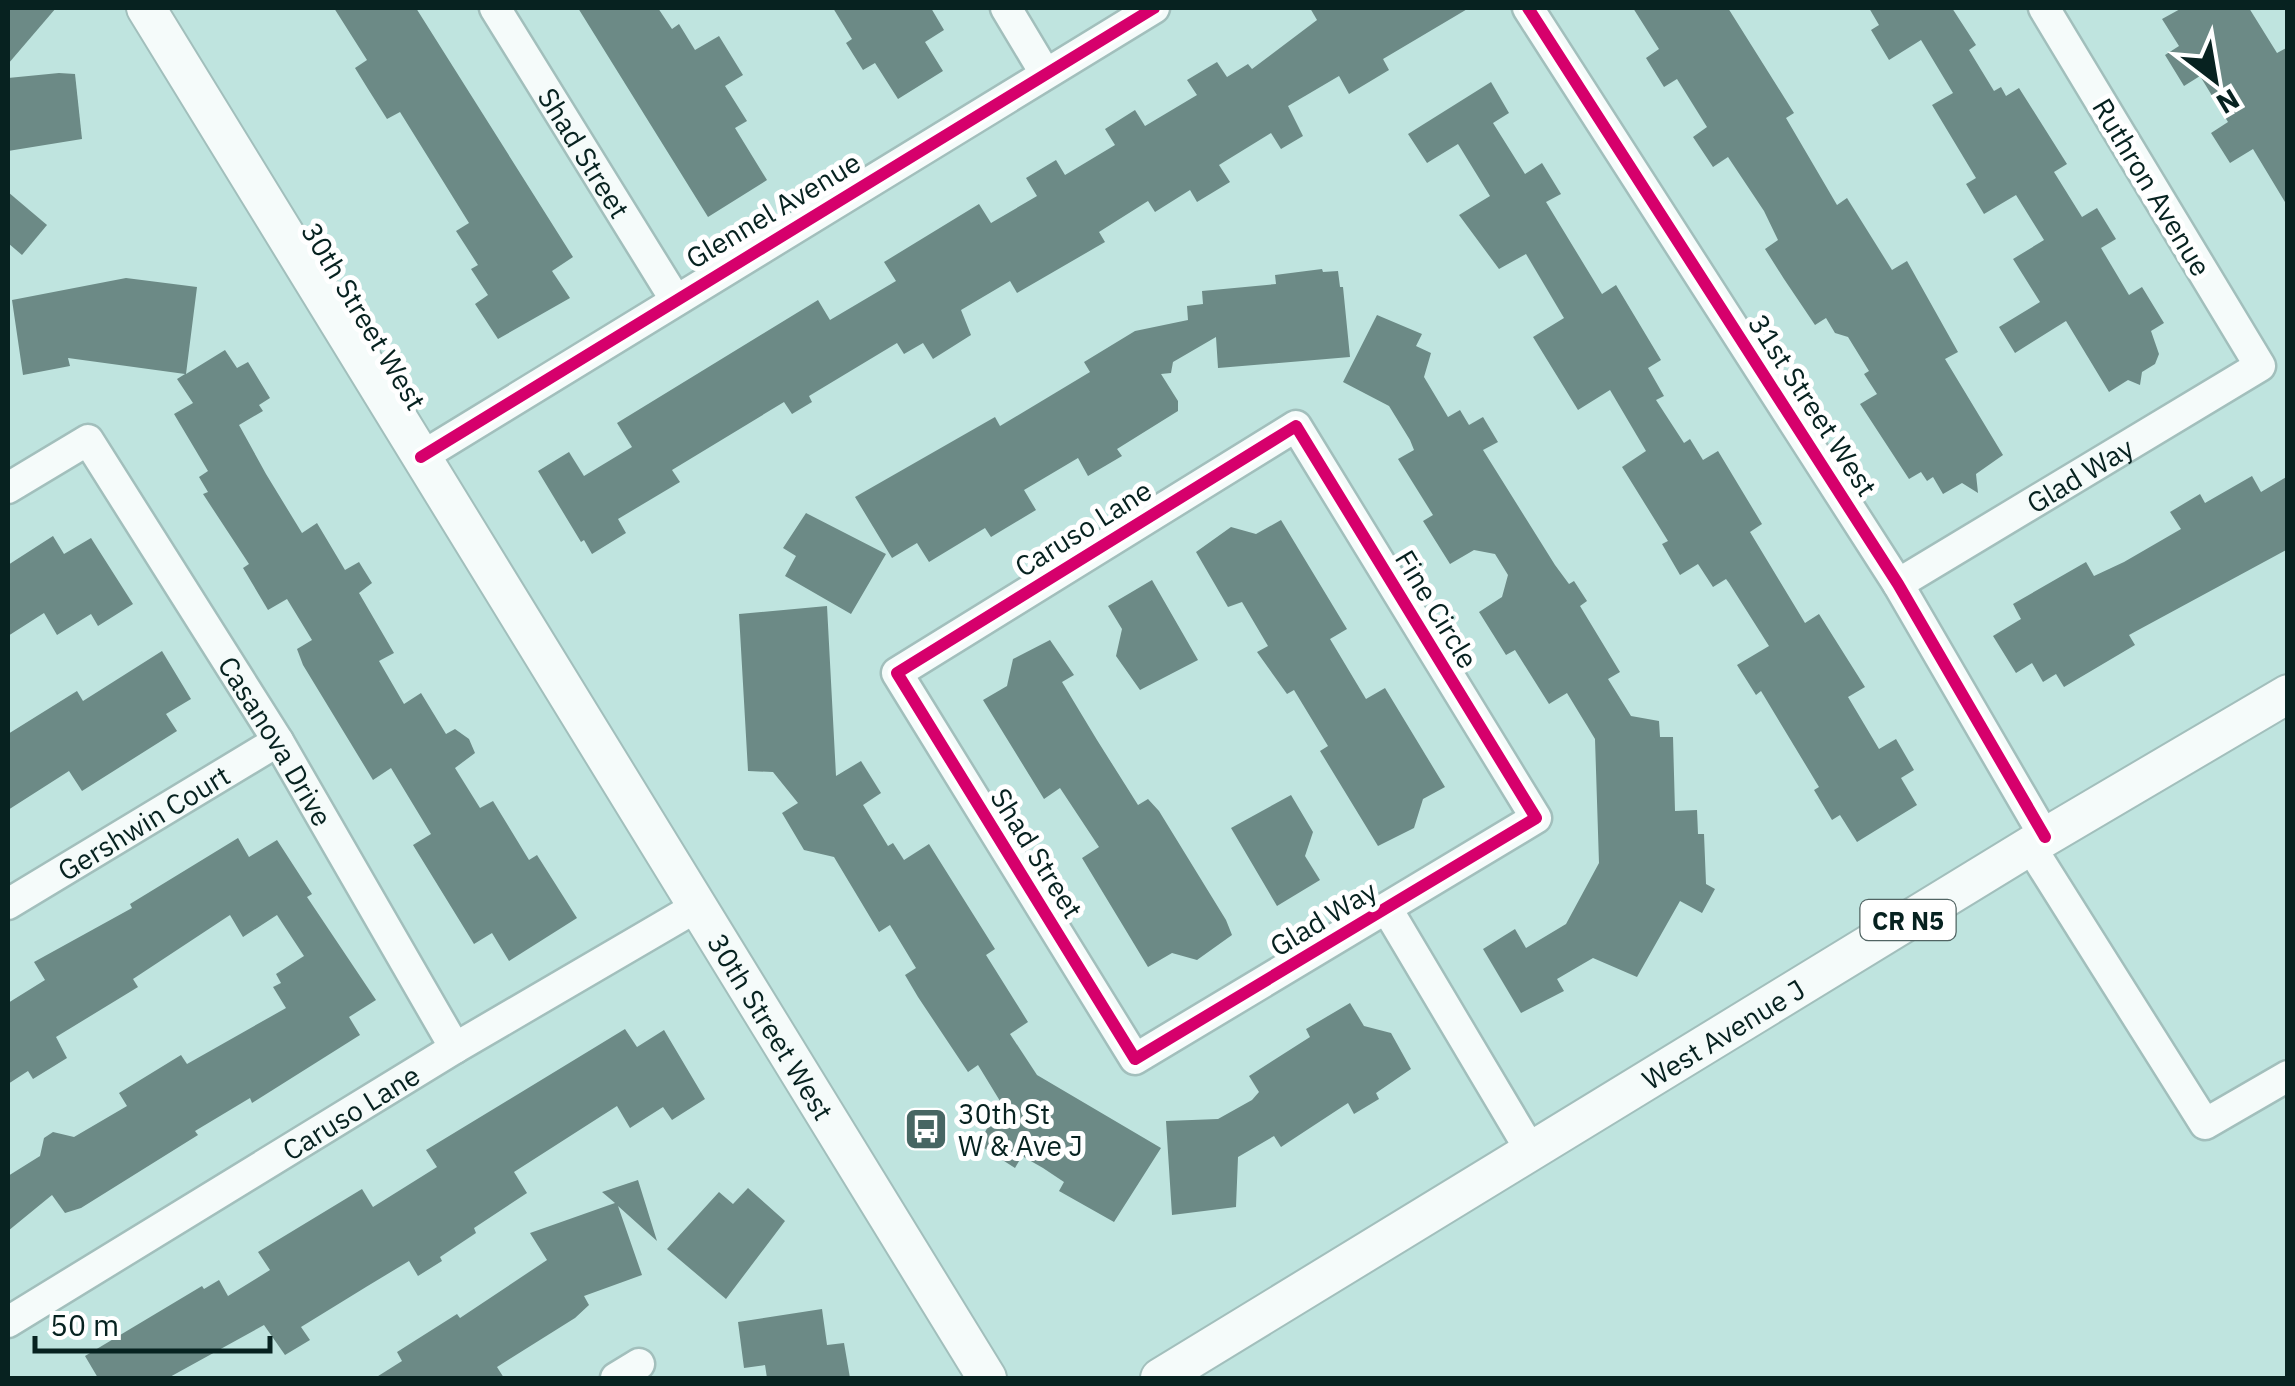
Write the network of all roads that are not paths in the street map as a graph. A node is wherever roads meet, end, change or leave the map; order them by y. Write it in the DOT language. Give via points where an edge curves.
graph roads {
  1 [pos="146,8"];
  2 [pos="495,8"];
  3 [pos="1006,8"];
  4 [pos="1154,8"];
  5 [pos="1528,8"];
  6 [pos="2044,8"];
  7 [pos="1045,73"];
  8 [pos="675,299"];
  9 [pos="2260,366"];
  10 [pos="1296,426"];
  11 [pos="421,457"];
  12 [pos="8,488"];
  13 [pos="1898,584"];
  14 [pos="897,673"];
  15 [pos="2288,694"];
  16 [pos="278,742"];
  17 [pos="1536,818"];
  18 [pos="2037,841"];
  19 [pos="8,904"];
  20 [pos="698,906"];
  21 [pos="1388,909"];
  22 [pos="455,1048"];
  23 [pos="1135,1060"];
  24 [pos="2288,1076"];
  25 [pos="1531,1151"];
  26 [pos="8,1322"];
  27 [pos="987,1378"];
  28 [pos="1160,1378"];
  1 -- 11 [label="main road, 30th Street West"];
  2 -- 8 [label="street, Shad Street"];
  3 -- 7 [label="street"];
  4 -- 7 [label="street, Glennel Avenue"];
  5 -- 13 [label="street, 31st Street West"];
  6 -- 9 [label="street, Ruthron Avenue"];
  7 -- 8 [label="street, Glennel Avenue"];
  8 -- 11 [label="street, Glennel Avenue"];
  9 -- 13 [label="street, Glad Way"];
  10 -- 14 [label="street, Caruso Lane"];
  10 -- 17 [label="street, Fine Circle"];
  11 -- 20 [label="main road, 30th Street West"];
  12 -- 16 [label="street, Casanova Drive" via="88,440"];
  13 -- 18 [label="street, 31st Street West"];
  14 -- 23 [label="street, Shad Street"];
  15 -- 18 [label="main road, West Avenue J / CR N5"];
  16 -- 19 [label="street, Gershwin Court"];
  16 -- 22 [label="street, Casanova Drive"];
  17 -- 21 [label="street, Glad Way"];
  18 -- 24 [label="street, 31st Street West" via="2205,1124"];
  18 -- 25 [label="main road, West Avenue J / CR N5"];
  20 -- 22 [label="street, Caruso Lane"];
  20 -- 27 [label="main road, 30th Street West"];
  21 -- 23 [label="street, Glad Way"];
  21 -- 25 [label="street"];
  22 -- 26 [label="street, Caruso Lane"];
  25 -- 28 [label="main road, West Avenue J / CR N5"];
}
